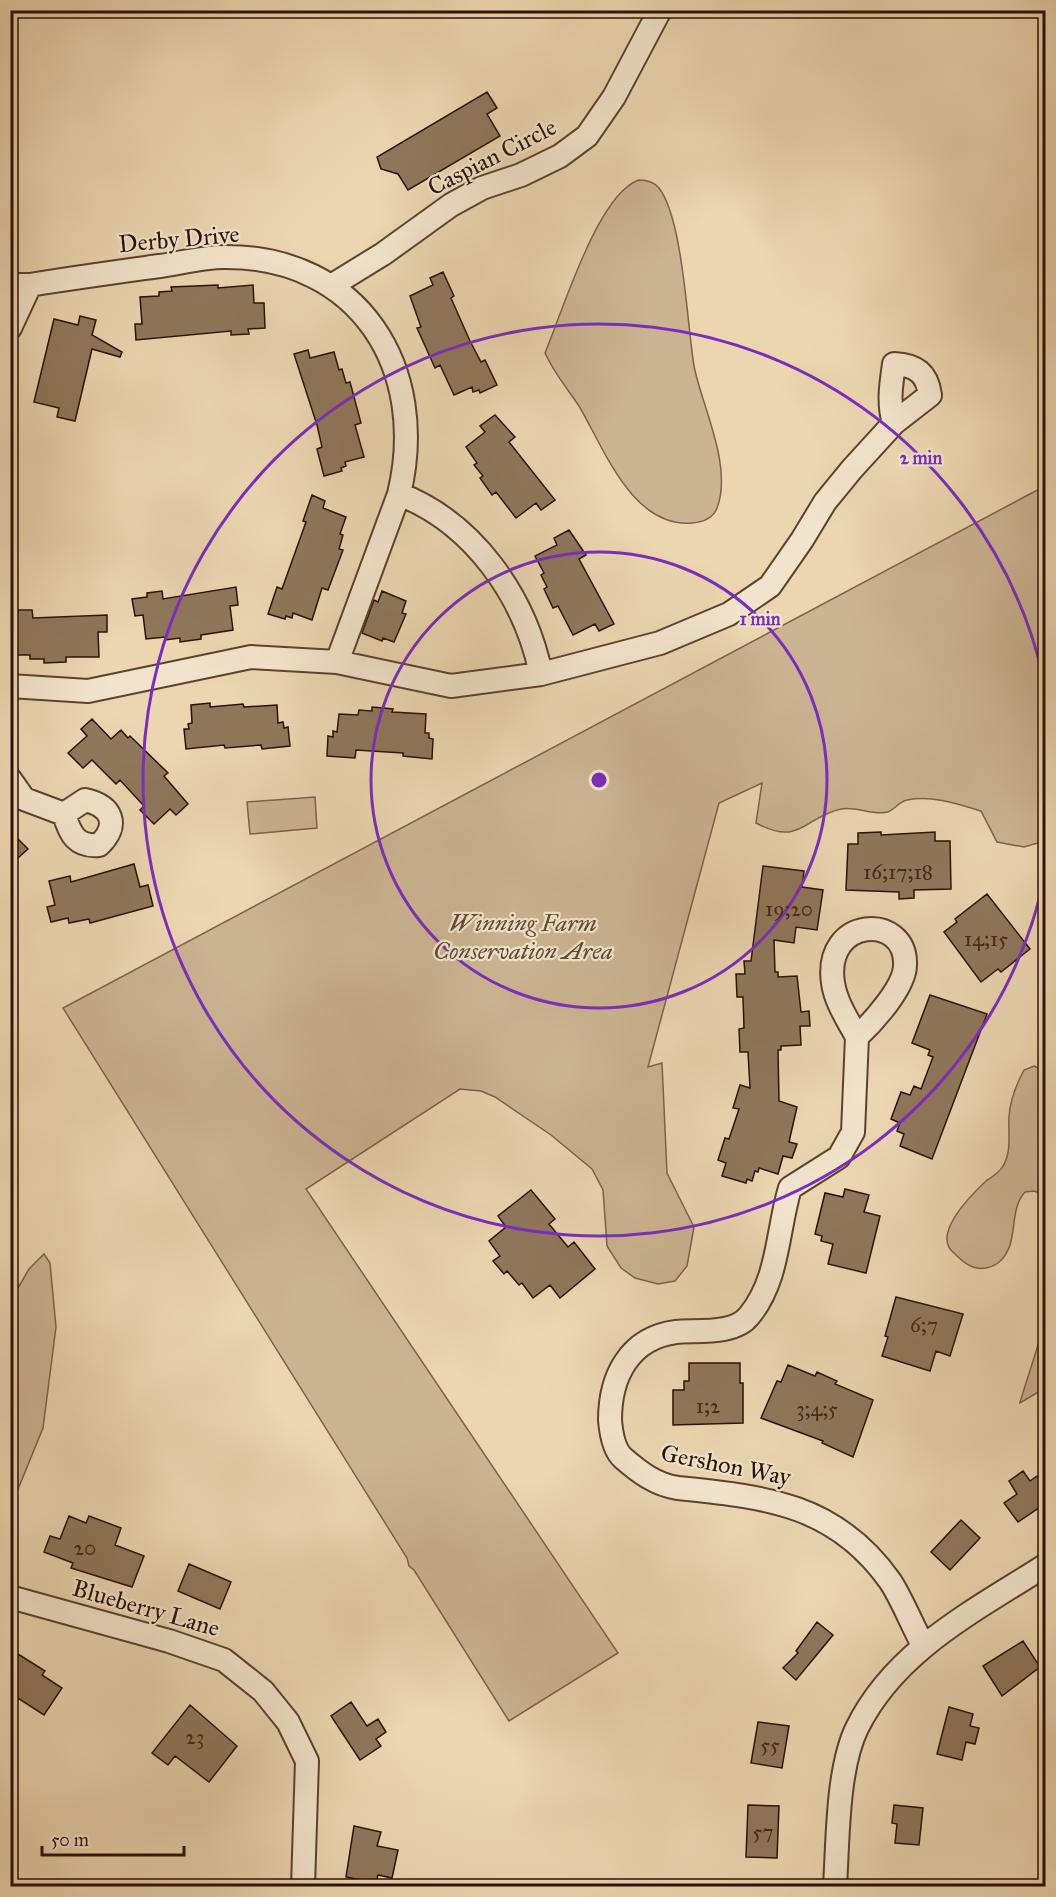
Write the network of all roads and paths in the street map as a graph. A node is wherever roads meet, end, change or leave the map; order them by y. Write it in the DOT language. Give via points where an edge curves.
graph roads {
  1 [pos="660,10"];
  2 [pos="20,285"];
  3 [pos="331,286"];
  4 [pos="10,328"];
  5 [pos="894,423"];
  6 [pos="399,494"];
  7 [pos="337,662"];
  8 [pos="541,674"];
  9 [pos="10,686"];
  10 [pos="10,779"];
  11 [pos="64,814"];
  12 [pos="857,1037"];
  13 [pos="1046,1565"];
  14 [pos="10,1597"];
  15 [pos="923,1645"];
  16 [pos="303,1887"];
  17 [pos="835,1887"];
  1 -- 3 [label="street, Caspian Circle" via="614,97 587,136 560,156 451,205"];
  2 -- 3 [label="street, Derby Drive" via="222,257 260,260"];
  2 -- 4 [label="street"];
  3 -- 6 [label="street, Derby Drive" via="347,297 384,341 395,370 407,431 406,465"];
  5 -- 8 [label="street" via="825,502 770,586 729,614 660,643"];
  6 -- 7 [label="street, Derby Drive"];
  6 -- 8 [label="street" via="440,516 473,544 505,581 534,640"];
  7 -- 8 [label="street" via="451,686"];
  7 -- 9 [label="street" via="250,657 88,691"];
  10 -- 11 [label="street" via="24,799"];
  12 -- 15 [label="street, Gershon Way" via="853,1132 839,1157 790,1188 765,1295 747,1319 715,1332 674,1332 644,1342 620,1367 610,1399 610,1430 619,1455 643,1476 672,1487 755,1497 805,1509 835,1527 869,1555 891,1582"];
  13 -- 15 [label="street"];
  14 -- 16 [label="street, Blueberry Lane" via="224,1660 263,1691 288,1722 307,1761"];
  15 -- 17 [label="street" via="883,1684 856,1729 843,1791"];
}
